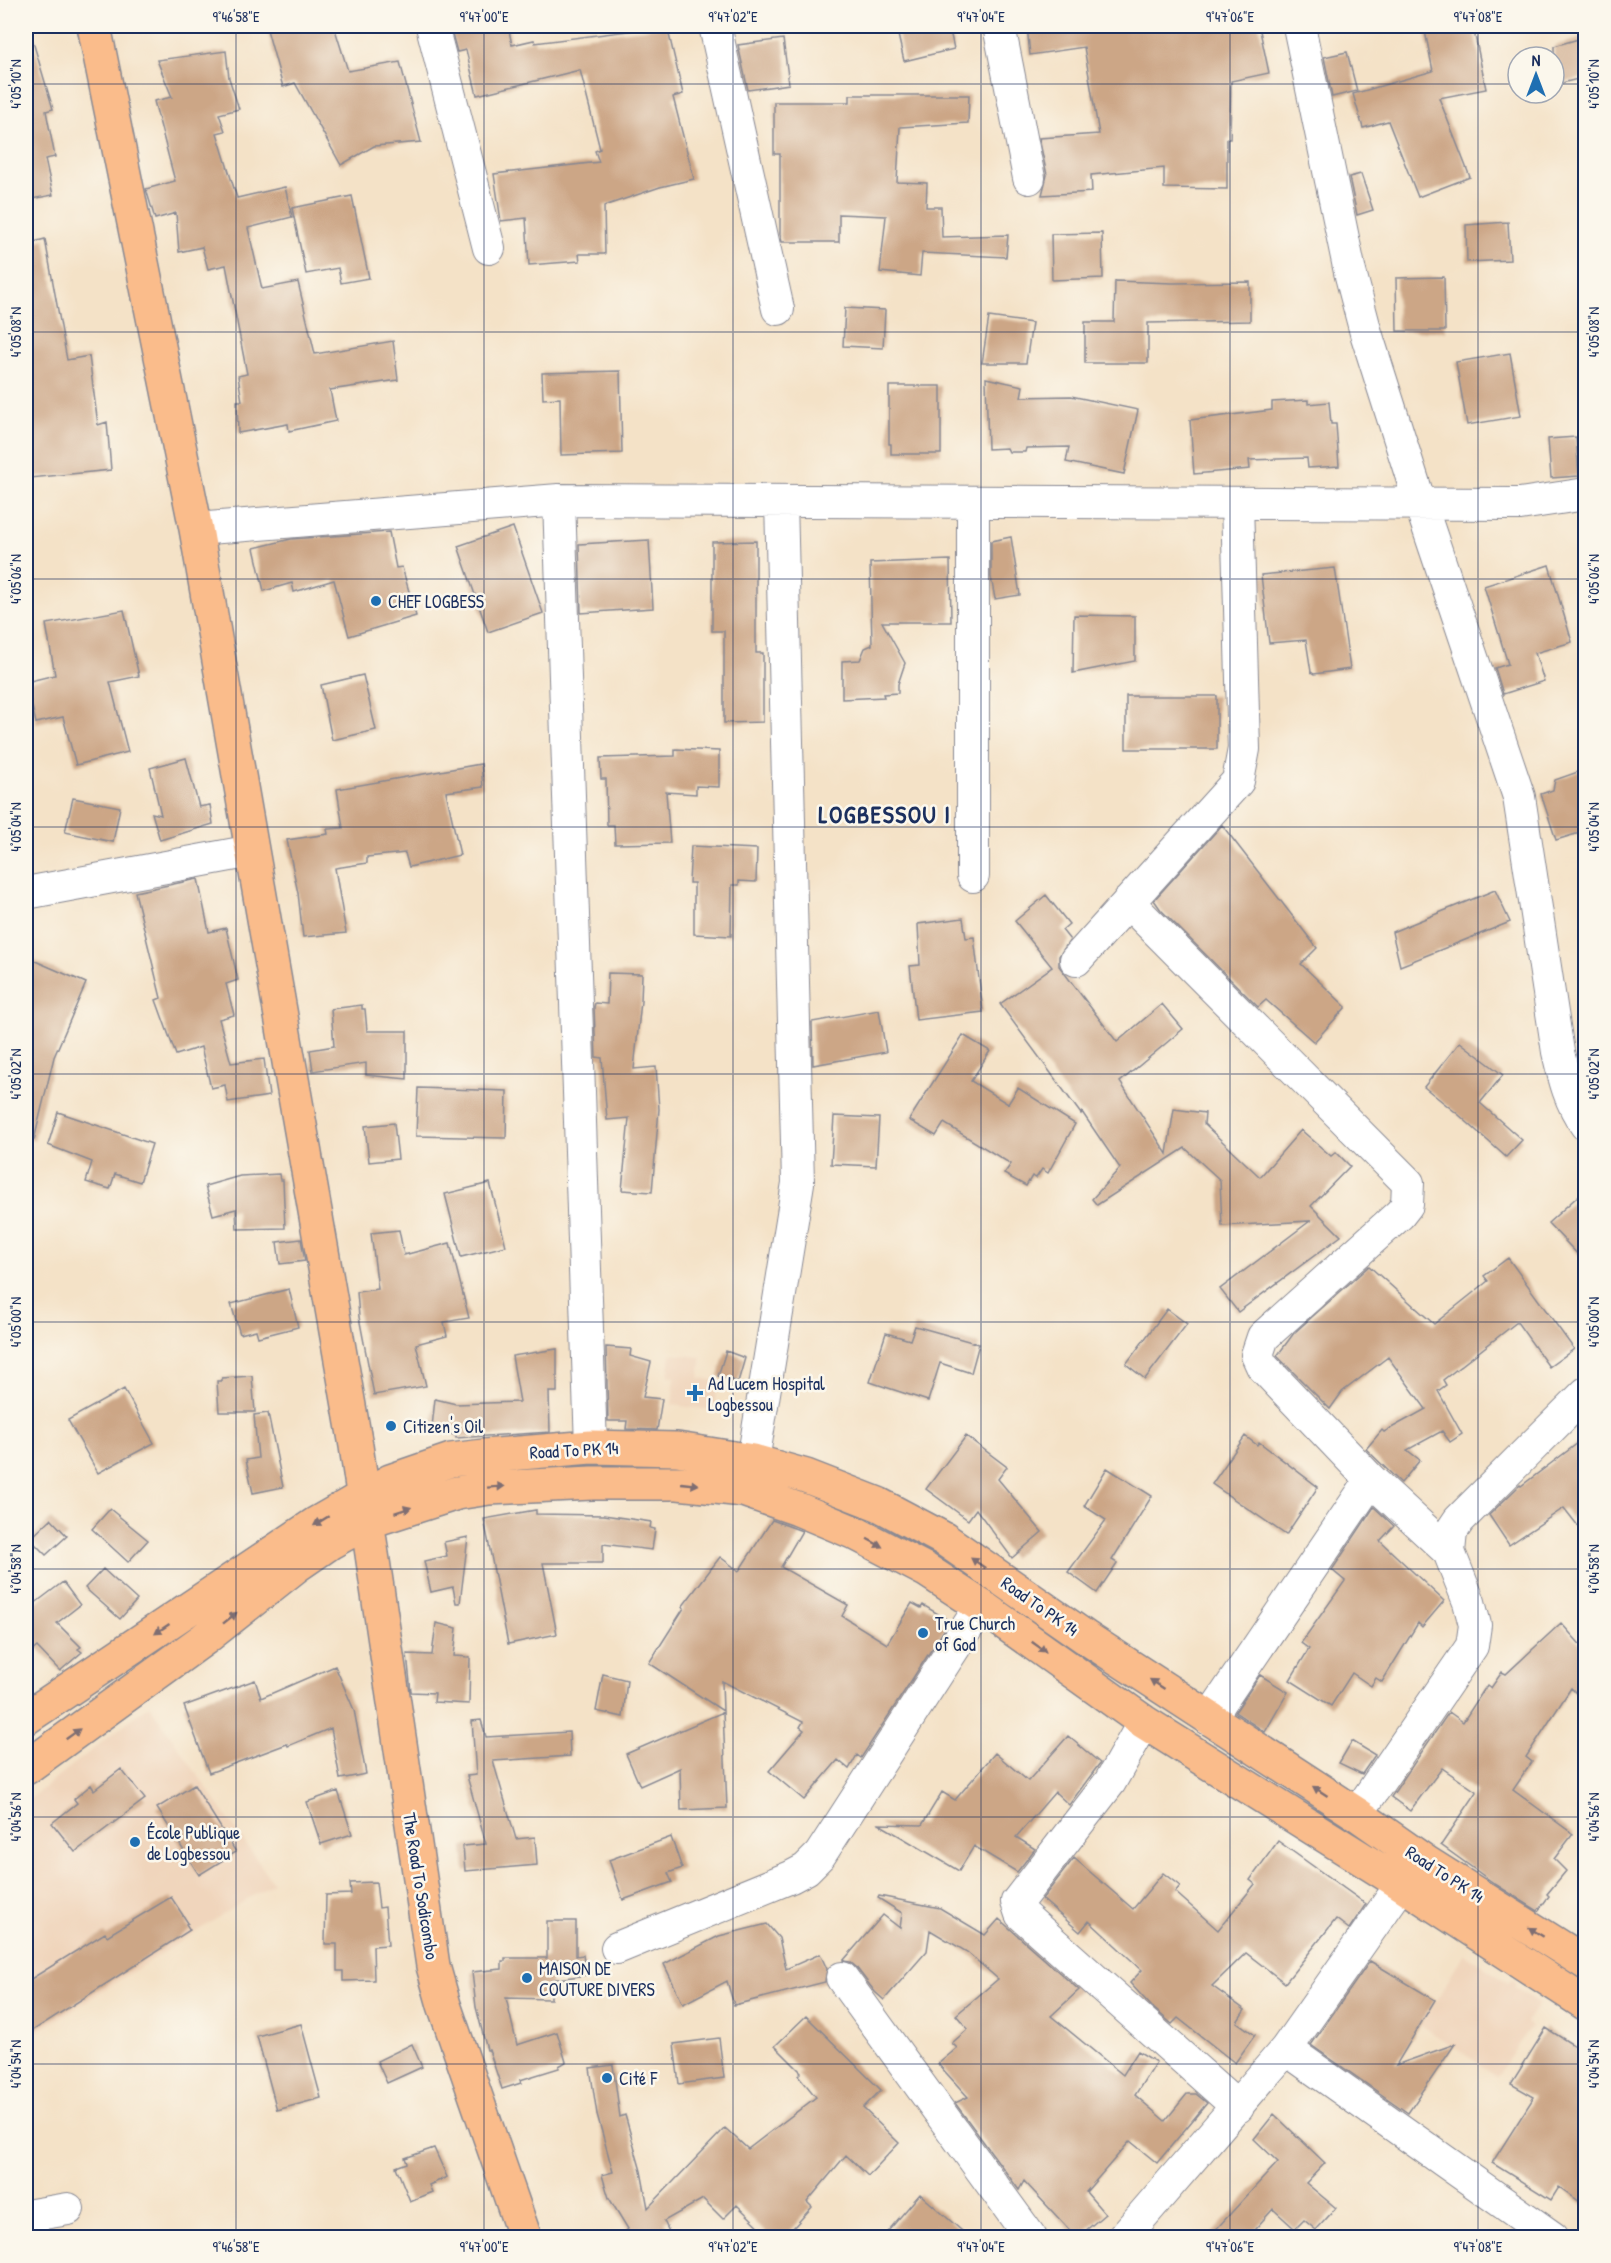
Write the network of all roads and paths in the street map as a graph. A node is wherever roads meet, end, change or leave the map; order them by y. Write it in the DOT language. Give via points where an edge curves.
graph roads {
  1 [pos="93,26"];
  2 [pos="432,26"];
  3 [pos="715,26"];
  4 [pos="999,26"];
  5 [pos="1299,26"];
  6 [pos="1029,178"];
  7 [pos="489,248"];
  8 [pos="778,309"];
  9 [pos="1586,494"];
  10 [pos="559,500"];
  11 [pos="781,501"];
  12 [pos="973,502"];
  13 [pos="1237,503"];
  14 [pos="1420,503"];
  15 [pos="196,529"];
  16 [pos="252,851"];
  17 [pos="973,876"];
  18 [pos="26,893"];
  19 [pos="1128,902"];
  20 [pos="1076,960"];
  21 [pos="1586,1125"];
  22 [pos="1586,1393"];
  23 [pos="591,1448"];
  24 [pos="753,1461"];
  25 [pos="1371,1480"];
  26 [pos="365,1508"];
  27 [pos="1449,1552"];
  28 [pos="981,1606"];
  29 [pos="26,1718"];
  30 [pos="1209,1719"];
  31 [pos="1144,1722"];
  32 [pos="26,1768"];
  33 [pos="1356,1814"];
  34 [pos="1402,1884"];
  35 [pos="617,1948"];
  36 [pos="1586,1963"];
  37 [pos="843,1978"];
  38 [pos="1586,2004"];
  39 [pos="1286,2049"];
  40 [pos="1238,2107"];
  41 [pos="68,2209"];
  42 [pos="26,2216"];
  43 [pos="525,2238"];
  44 [pos="1031,2238"];
  45 [pos="1123,2238"];
  46 [pos="1553,2238"];
  1 -- 15 [label="main road, The Road To Sodicombo"];
  2 -- 7 [label="street"];
  3 -- 8 [label="street"];
  4 -- 6 [label="street"];
  5 -- 14 [label="street" via="1350,272"];
  9 -- 14 [label="street" via="1520,504"];
  10 -- 11 [label="street"];
  10 -- 15 [label="street"];
  10 -- 23 [label="street"];
  11 -- 12 [label="street"];
  11 -- 24 [label="street" via="798,1183"];
  12 -- 13 [label="street"];
  12 -- 17 [label="street"];
  13 -- 14 [label="street"];
  13 -- 19 [label="street" via="1244,749 1238,781"];
  14 -- 21 [label="street" via="1519,798 1558,1052 1566,1085"];
  15 -- 16 [label="main road, The Road To Sodicombo"];
  16 -- 18 [label="street"];
  16 -- 26 [label="main road, The Road To Sodicombo"];
  19 -- 20 [label="street"];
  19 -- 25 [label="street" via="1408,1183 1407,1205 1400,1215 1263,1336 1257,1355 1262,1365"];
  22 -- 27 [label="street" via="1458,1520 1451,1532"];
  23 -- 24 [label="main road, Road To PK 14" via="677,1449"];
  23 -- 26 [label="main road, Road To PK 14" via="451,1460 390,1481"];
  30 -- 24 [label="main road, Road To PK 14, one-way" via="944,1539 878,1504 806,1476"];
  25 -- 27 [label="street"];
  25 -- 30 [label="street"];
  26 -- 28 [label="main road, Road To PK 14, one-way" via="489,1488 591,1483 678,1483 743,1490 855,1533 926,1570"];
  26 -- 29 [label="main road, one-way" via="317,1523"];
  32 -- 26 [label="main road, one-way" via="331,1542"];
  26 -- 43 [label="main road, The Road To Sodicombo" via="433,1966"];
  27 -- 33 [label="street" via="1475,1625 1472,1646"];
  28 -- 31 [label="main road, Road To PK 14, one-way"];
  28 -- 35 [label="street" via="820,1855 806,1869"];
  33 -- 30 [label="main road, Road To PK 14, one-way"];
  31 -- 34 [label="main road, Road To PK 14"];
  31 -- 40 [label="street" via="1110,1782 1017,1902 1021,1914"];
  36 -- 33 [label="main road, Road To PK 14, one-way"];
  34 -- 38 [label="main road, Road To PK 14"];
  34 -- 39 [label="street"];
  37 -- 44 [label="street"];
  39 -- 40 [label="street"];
  39 -- 46 [label="street"];
  40 -- 45 [label="street"];
  41 -- 42 [label="street"];
}
